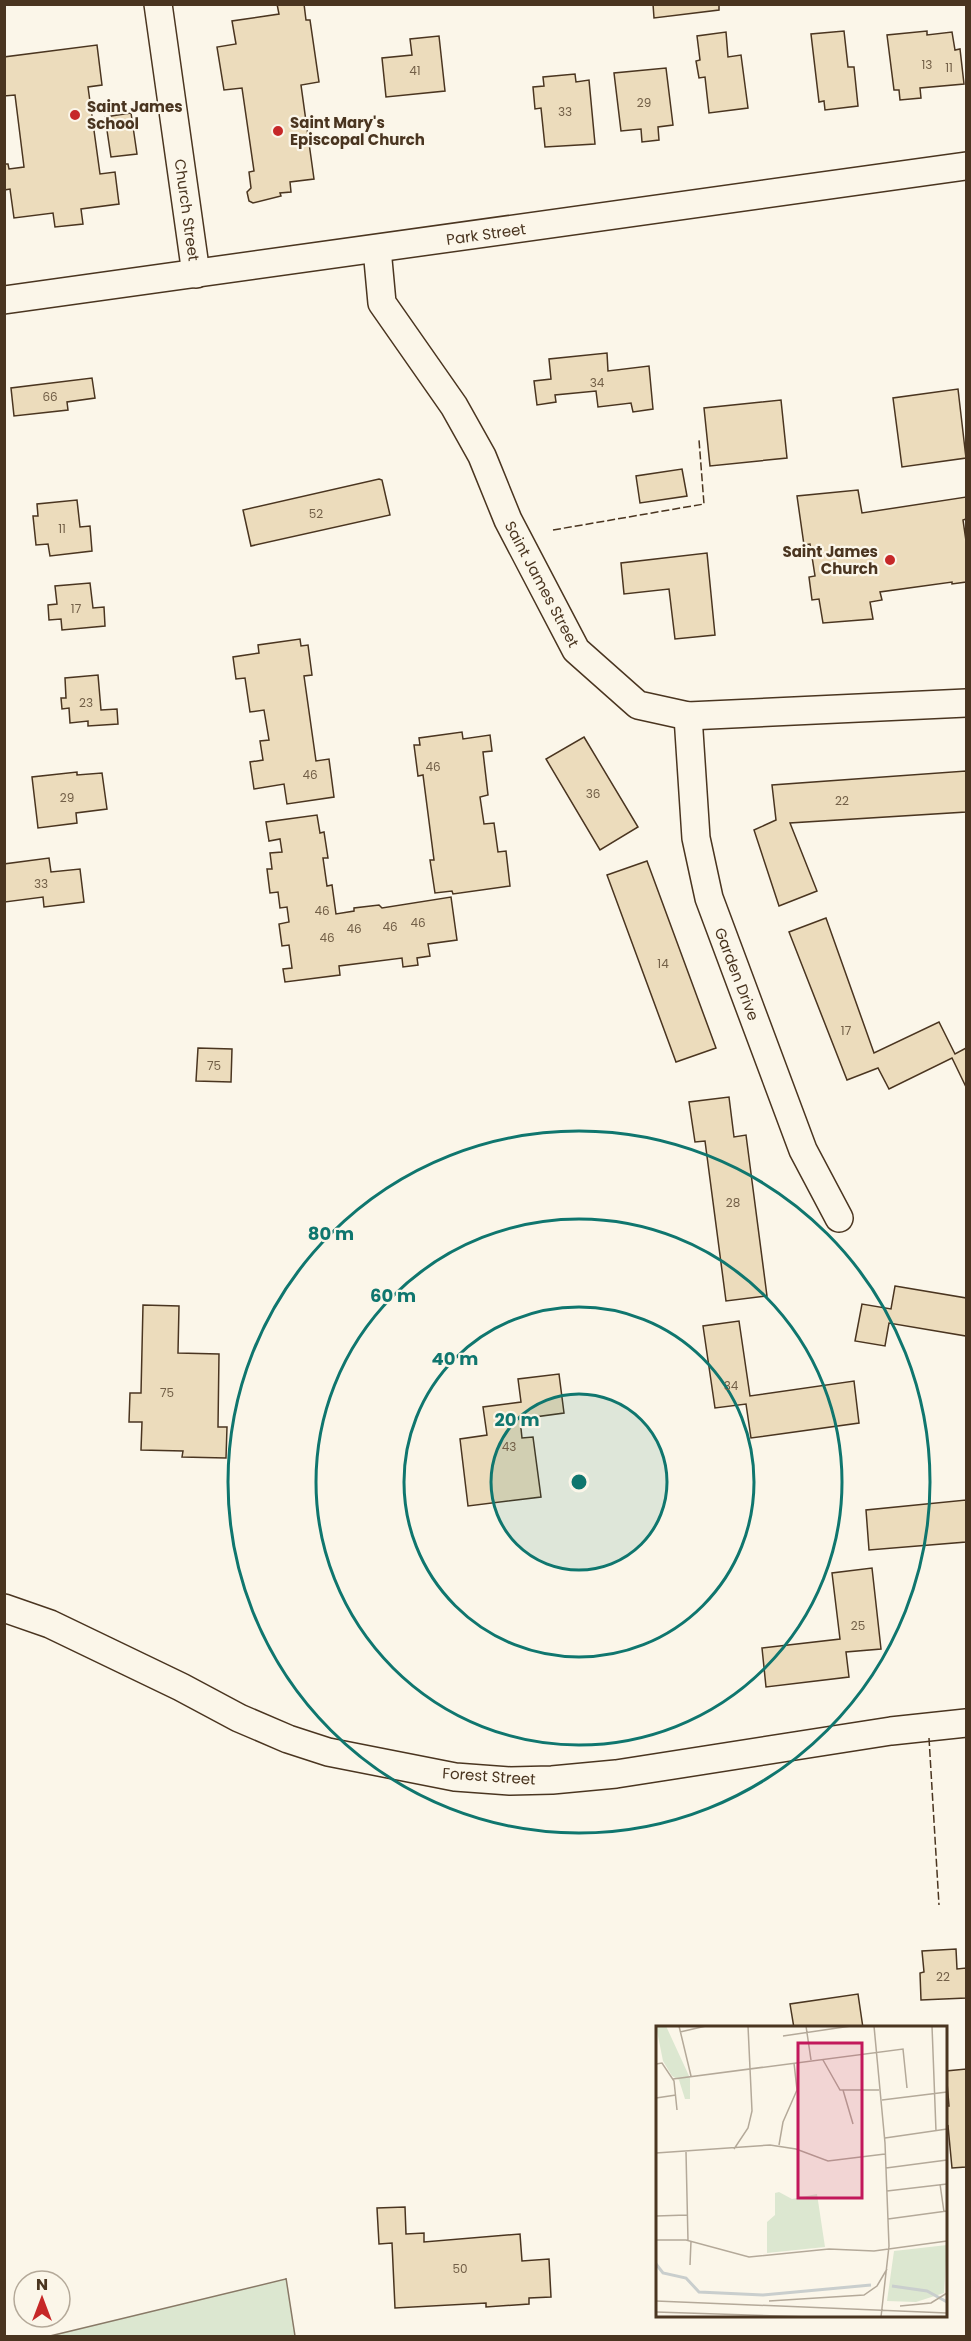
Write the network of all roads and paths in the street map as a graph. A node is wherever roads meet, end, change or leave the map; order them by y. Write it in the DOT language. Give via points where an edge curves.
graph roads {
  1 [pos="158,4"];
  2 [pos="966,166"];
  3 [pos="377,249"];
  4 [pos="196,274"];
  5 [pos="4,300"];
  6 [pos="966,702"];
  7 [pos="688,717"];
  8 [pos="839,1218"];
  9 [pos="4,1608"];
  10 [pos="966,1723"];
  1 -- 4 [label="street, Church Street"];
  2 -- 3 [label="street, Park Street"];
  3 -- 4 [label="street, Park Street"];
  3 -- 7 [label="street, Saint James Street" via="382,303 454,406 482,456 508,520 576,650 638,705"];
  4 -- 5 [label="street, Park Street"];
  6 -- 7 [label="street, Saint James Street"];
  7 -- 8 [label="street, Garden Drive" via="696,838 709,898 803,1150"];
  9 -- 10 [label="street, Forest Street" via="50,1624 288,1739 328,1752 454,1777 521,1780 616,1774"];
}
